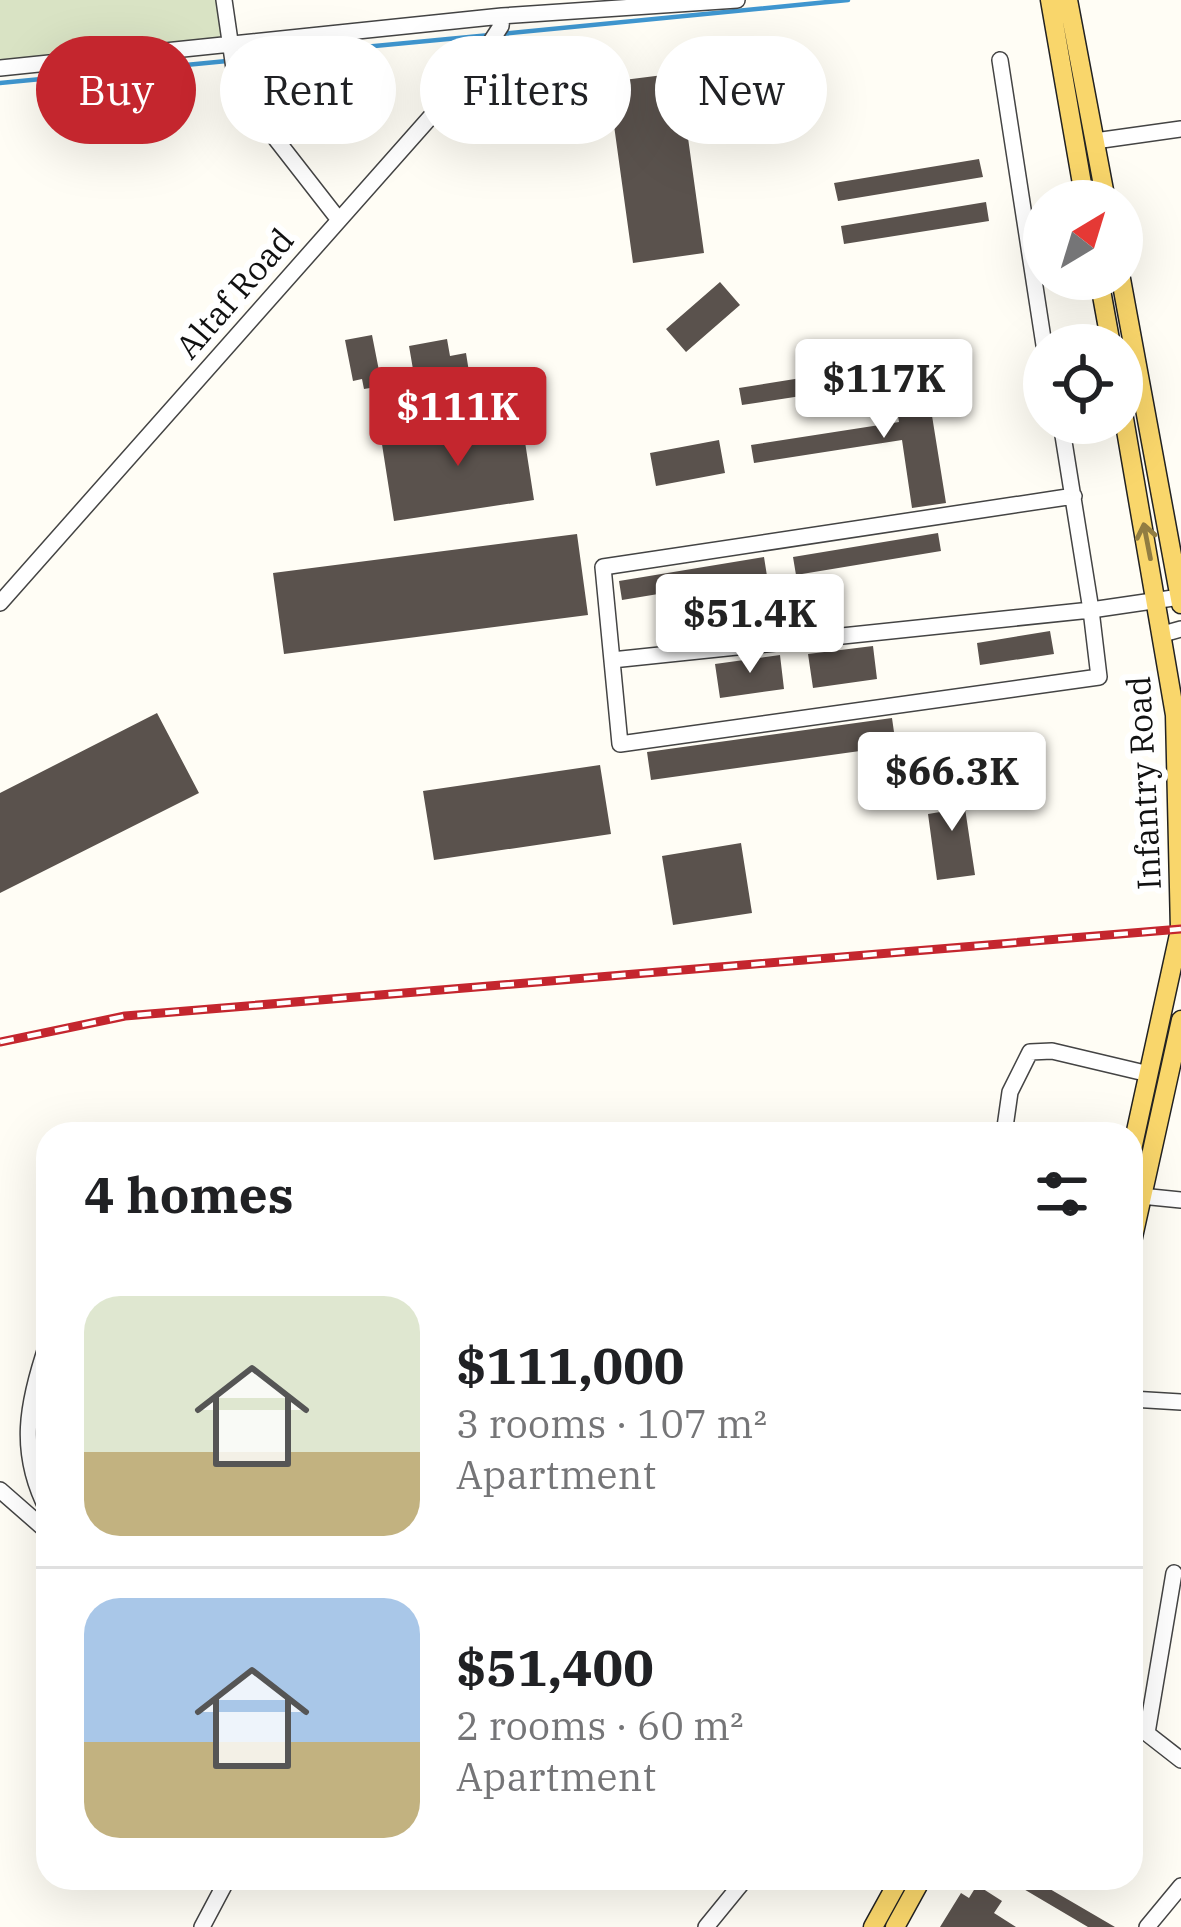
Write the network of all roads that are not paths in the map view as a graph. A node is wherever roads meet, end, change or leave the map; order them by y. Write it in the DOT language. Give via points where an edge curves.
graph roads {
  1 [pos="224,0"];
  2 [pos="737,0"];
  3 [pos="1059,2"];
  4 [pos="523,8"];
  5 [pos="502,21"];
  6 [pos="226,36"];
  7 [pos="322,36"];
  8 [pos="220,45"];
  9 [pos="1070,59"];
  10 [pos="1000,60"];
  11 [pos="0,68"];
  12 [pos="1181,129"];
  13 [pos="1095,141"];
  14 [pos="282,144"];
  15 [pos="1083,180"];
  16 [pos="1102,180"];
  17 [pos="339,220"];
  18 [pos="1125,300"];
  19 [pos="1041,324"];
  20 [pos="1065,444"];
  21 [pos="1129,444"];
  22 [pos="1074,496"];
  23 [pos="1159,601"];
  24 [pos="1180,601"];
  25 [pos="0,603"];
  26 [pos="1090,610"];
  27 [pos="1172,631"];
  28 [pos="612,660"];
  29 [pos="1181,1020"];
  30 [pos="1150,1073"];
  31 [pos="1007,1122"];
  32 [pos="1139,1122"];
  33 [pos="1143,1169"];
  34 [pos="1143,1197"];
  35 [pos="1181,1200"];
  36 [pos="36,1391"];
  37 [pos="1143,1400"];
  38 [pos="1181,1402"];
  39 [pos="36,1488"];
  40 [pos="0,1490"];
  41 [pos="36,1522"];
  42 [pos="1174,1573"];
  43 [pos="1143,1730"];
  44 [pos="1147,1733"];
  45 [pos="1181,1760"];
  46 [pos="1181,1886"];
  47 [pos="222,1890"];
  48 [pos="736,1890"];
  49 [pos="893,1890"];
  50 [pos="915,1890"];
  51 [pos="202,1927"];
  52 [pos="706,1927"];
  53 [pos="873,1927"];
  54 [pos="895,1927"];
  55 [pos="1147,1927"];
  1 -- 6 [label="street"];
  2 -- 4 [label="street"];
  3 -- 9 [label="main road"];
  4 -- 5 [label="street"];
  5 -- 7 [label="street"];
  5 -- 17 [label="street, Altaf Road" via="488,49"];
  8 -- 11 [label="street"];
  9 -- 13 [label="main road"];
  9 -- 15 [label="main road"];
  10 -- 19 [label="street"];
  12 -- 13 [label="street"];
  13 -- 16 [label="main road"];
  14 -- 17 [label="street"];
  17 -- 25 [label="street, Altaf Road"];
  18 -- 24 [label="main road"];
  20 -- 22 [label="street"];
  23 -- 21 [label="main road, Infantry Road, one-way"];
  22 -- 26 [label="street"];
  22 -- 28 [label="street" via="603,567"];
  23 -- 24 [label="street"];
  23 -- 26 [label="street"];
  23 -- 27 [label="main road, Infantry Road"];
  26 -- 28 [label="street"];
  26 -- 28 [label="street" via="1099,677 620,744"];
  27 -- 30 [label="main road, Infantry Road" via="1180,929"];
  29 -- 33 [label="main road"];
  30 -- 31 [label="street" via="1038,1049 1018,1072"];
  30 -- 32 [label="main road, Infantry Road"];
  34 -- 35 [label="street"];
  36 -- 39 [label="street" via="25,1436"];
  37 -- 38 [label="street"];
  40 -- 41 [label="street"];
  42 -- 44 [label="street"];
  43 -- 44 [label="street"];
  44 -- 45 [label="street"];
  46 -- 55 [label="street"];
  47 -- 51 [label="street"];
  48 -- 52 [label="street"];
  49 -- 53 [label="main road"];
  50 -- 54 [label="main road"];
}
